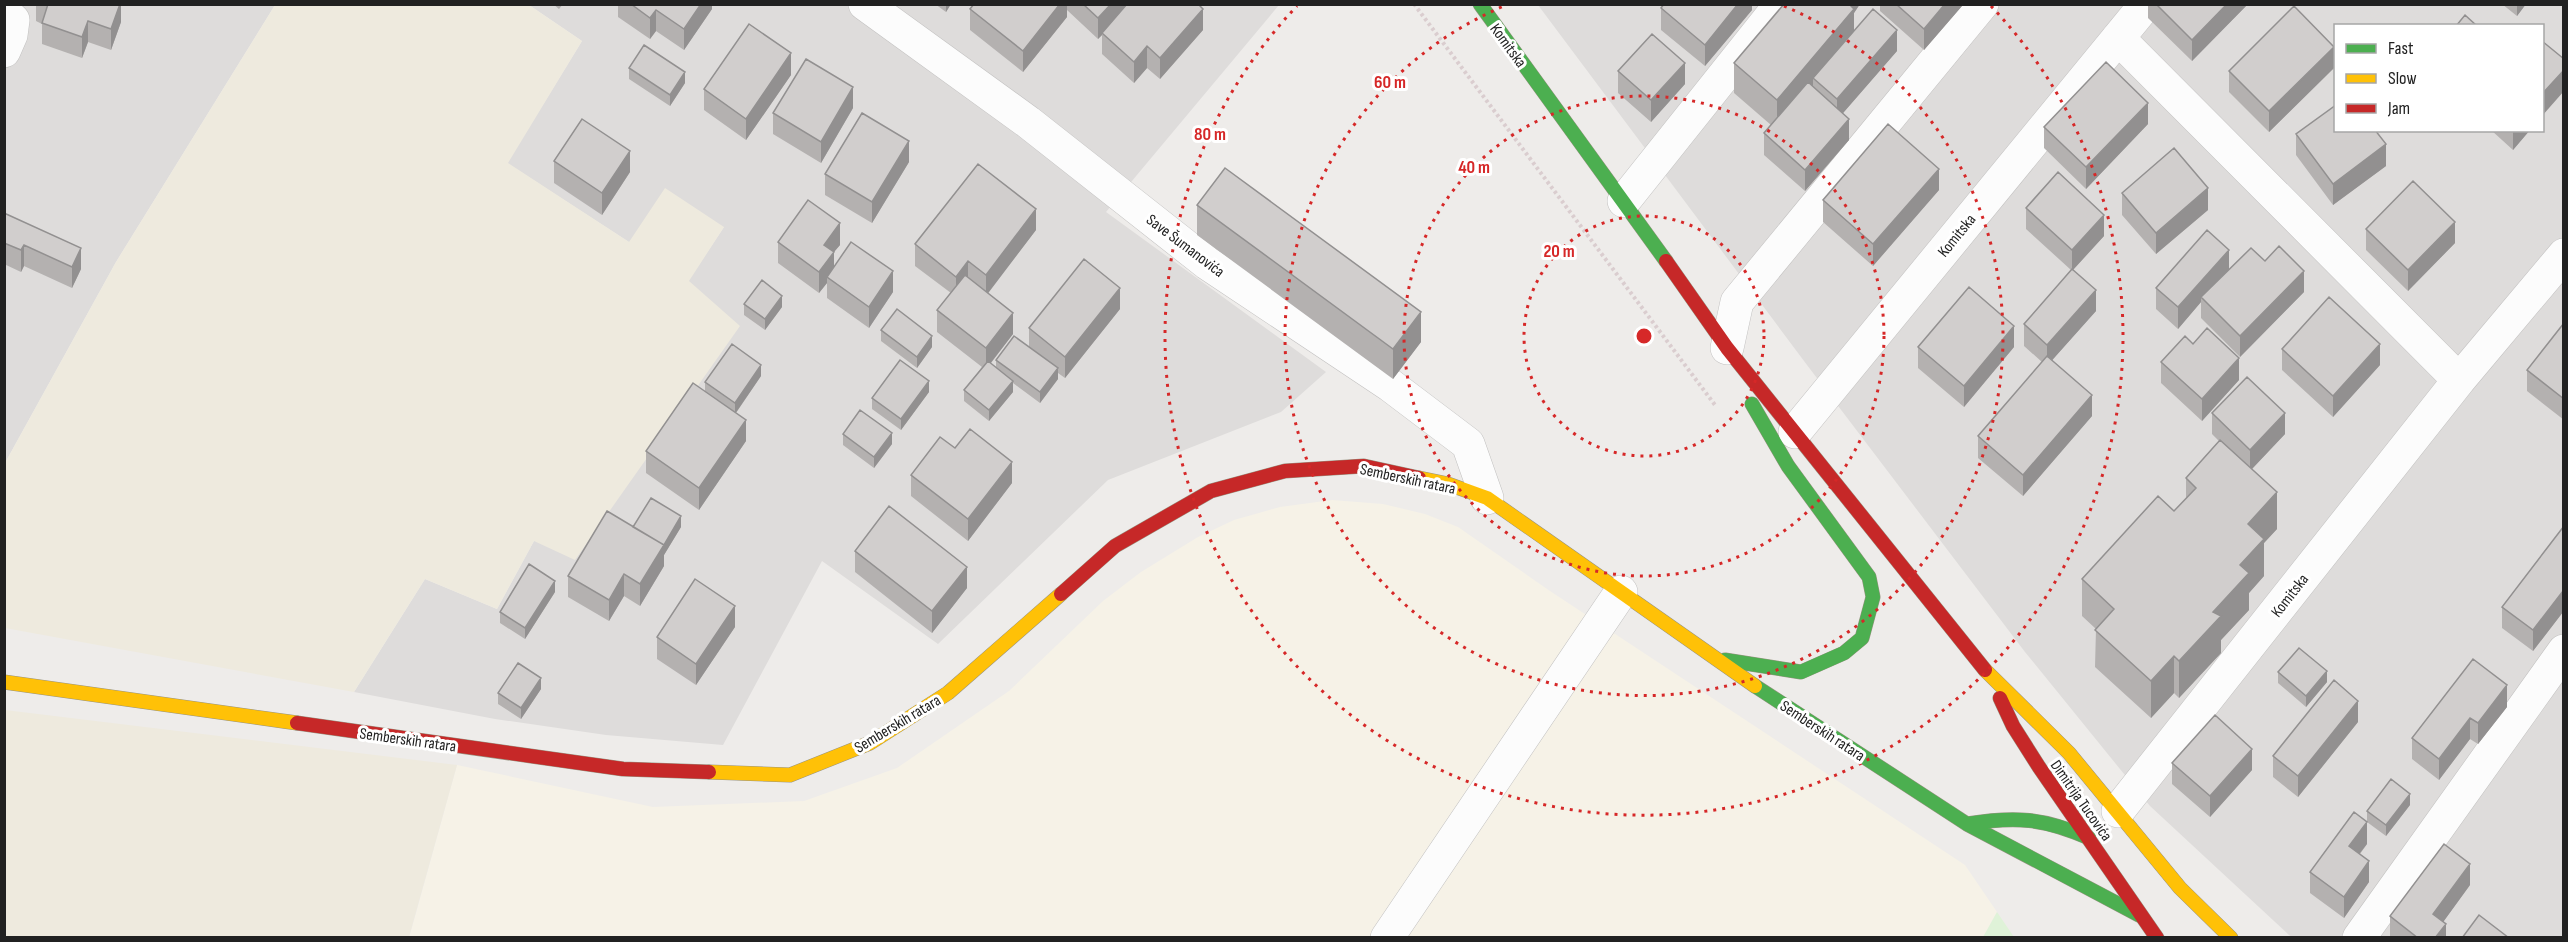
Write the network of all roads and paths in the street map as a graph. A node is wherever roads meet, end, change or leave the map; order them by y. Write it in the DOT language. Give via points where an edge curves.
graph roads {
  1 [pos="865,4"];
  2 [pos="1414,4"];
  3 [pos="1479,4"];
  4 [pos="1781,4"];
  5 [pos="1982,4"];
  6 [pos="2146,4"];
  7 [pos="4,12"];
  8 [pos="2118,38"];
  9 [pos="4,51"];
  10 [pos="1624,201"];
  11 [pos="2564,255"];
  12 [pos="1727,348"];
  13 [pos="2460,380"];
  14 [pos="1718,410"];
  15 [pos="1795,432"];
  16 [pos="1487,498"];
  17 [pos="1621,592"];
  18 [pos="2564,651"];
  19 [pos="1714,659"];
  20 [pos="1990,676"];
  21 [pos="4,682"];
  22 [pos="2118,811"];
  23 [pos="1967,824"];
  24 [pos="2088,837"];
  25 [pos="2115,851"];
  26 [pos="2143,866"];
  27 [pos="2180,888"];
  28 [pos="2139,915"];
  29 [pos="1387,938"];
  30 [pos="2157,938"];
  31 [pos="2231,938"];
  32 [pos="2358,938"];
  1 -- 16 [label="street, Save Šumanovića" via="1028,122 1206,263 1390,384 1468,444"];
  2 -- 14 [label="path"];
  3 -- 10 [label="main road, Komitska"];
  4 -- 10 [label="street"];
  5 -- 12 [label="street" via="1737,302"];
  6 -- 8 [label="street, Komitska"];
  7 -- 9 [label="street" via="13,20"];
  8 -- 13 [label="street"];
  8 -- 15 [label="street, Komitska"];
  10 -- 12 [label="main road, Komitska"];
  11 -- 13 [label="street, Komitska"];
  12 -- 15 [label="main road, Komitska"];
  12 -- 19 [label="main road" via="1755,412 1788,466 1869,577 1873,597 1862,638 1844,653 1801,672"];
  13 -- 22 [label="street, Komitska"];
  15 -- 20 [label="main road, Komitska"];
  16 -- 17 [label="main road, Semberskih ratara"];
  16 -- 21 [label="main road, Semberskih ratara" via="1448,484 1364,466 1284,471 1211,491 1115,546 948,693 870,743 790,775 623,769"];
  17 -- 19 [label="main road, Semberskih ratara"];
  17 -- 29 [label="street"];
  18 -- 32 [label="street"];
  19 -- 23 [label="main road, Semberskih ratara"];
  20 -- 22 [label="main road, Komitska" via="2069,753"];
  20 -- 24 [label="main road, Dimitrija Tucovića" via="2013,726"];
  22 -- 27 [label="main road, Komitska"];
  23 -- 24 [label="main road" via="2007,816 2048,820"];
  23 -- 28 [label="main road, Semberskih ratara"];
  24 -- 25 [label="main road"];
  24 -- 28 [label="main road, Dimitrija Tucovića"];
  26 -- 27 [label="main road"];
  27 -- 31 [label="main road, Komitska"];
  28 -- 30 [label="main road, Dimitrija Tucovića"];
}
